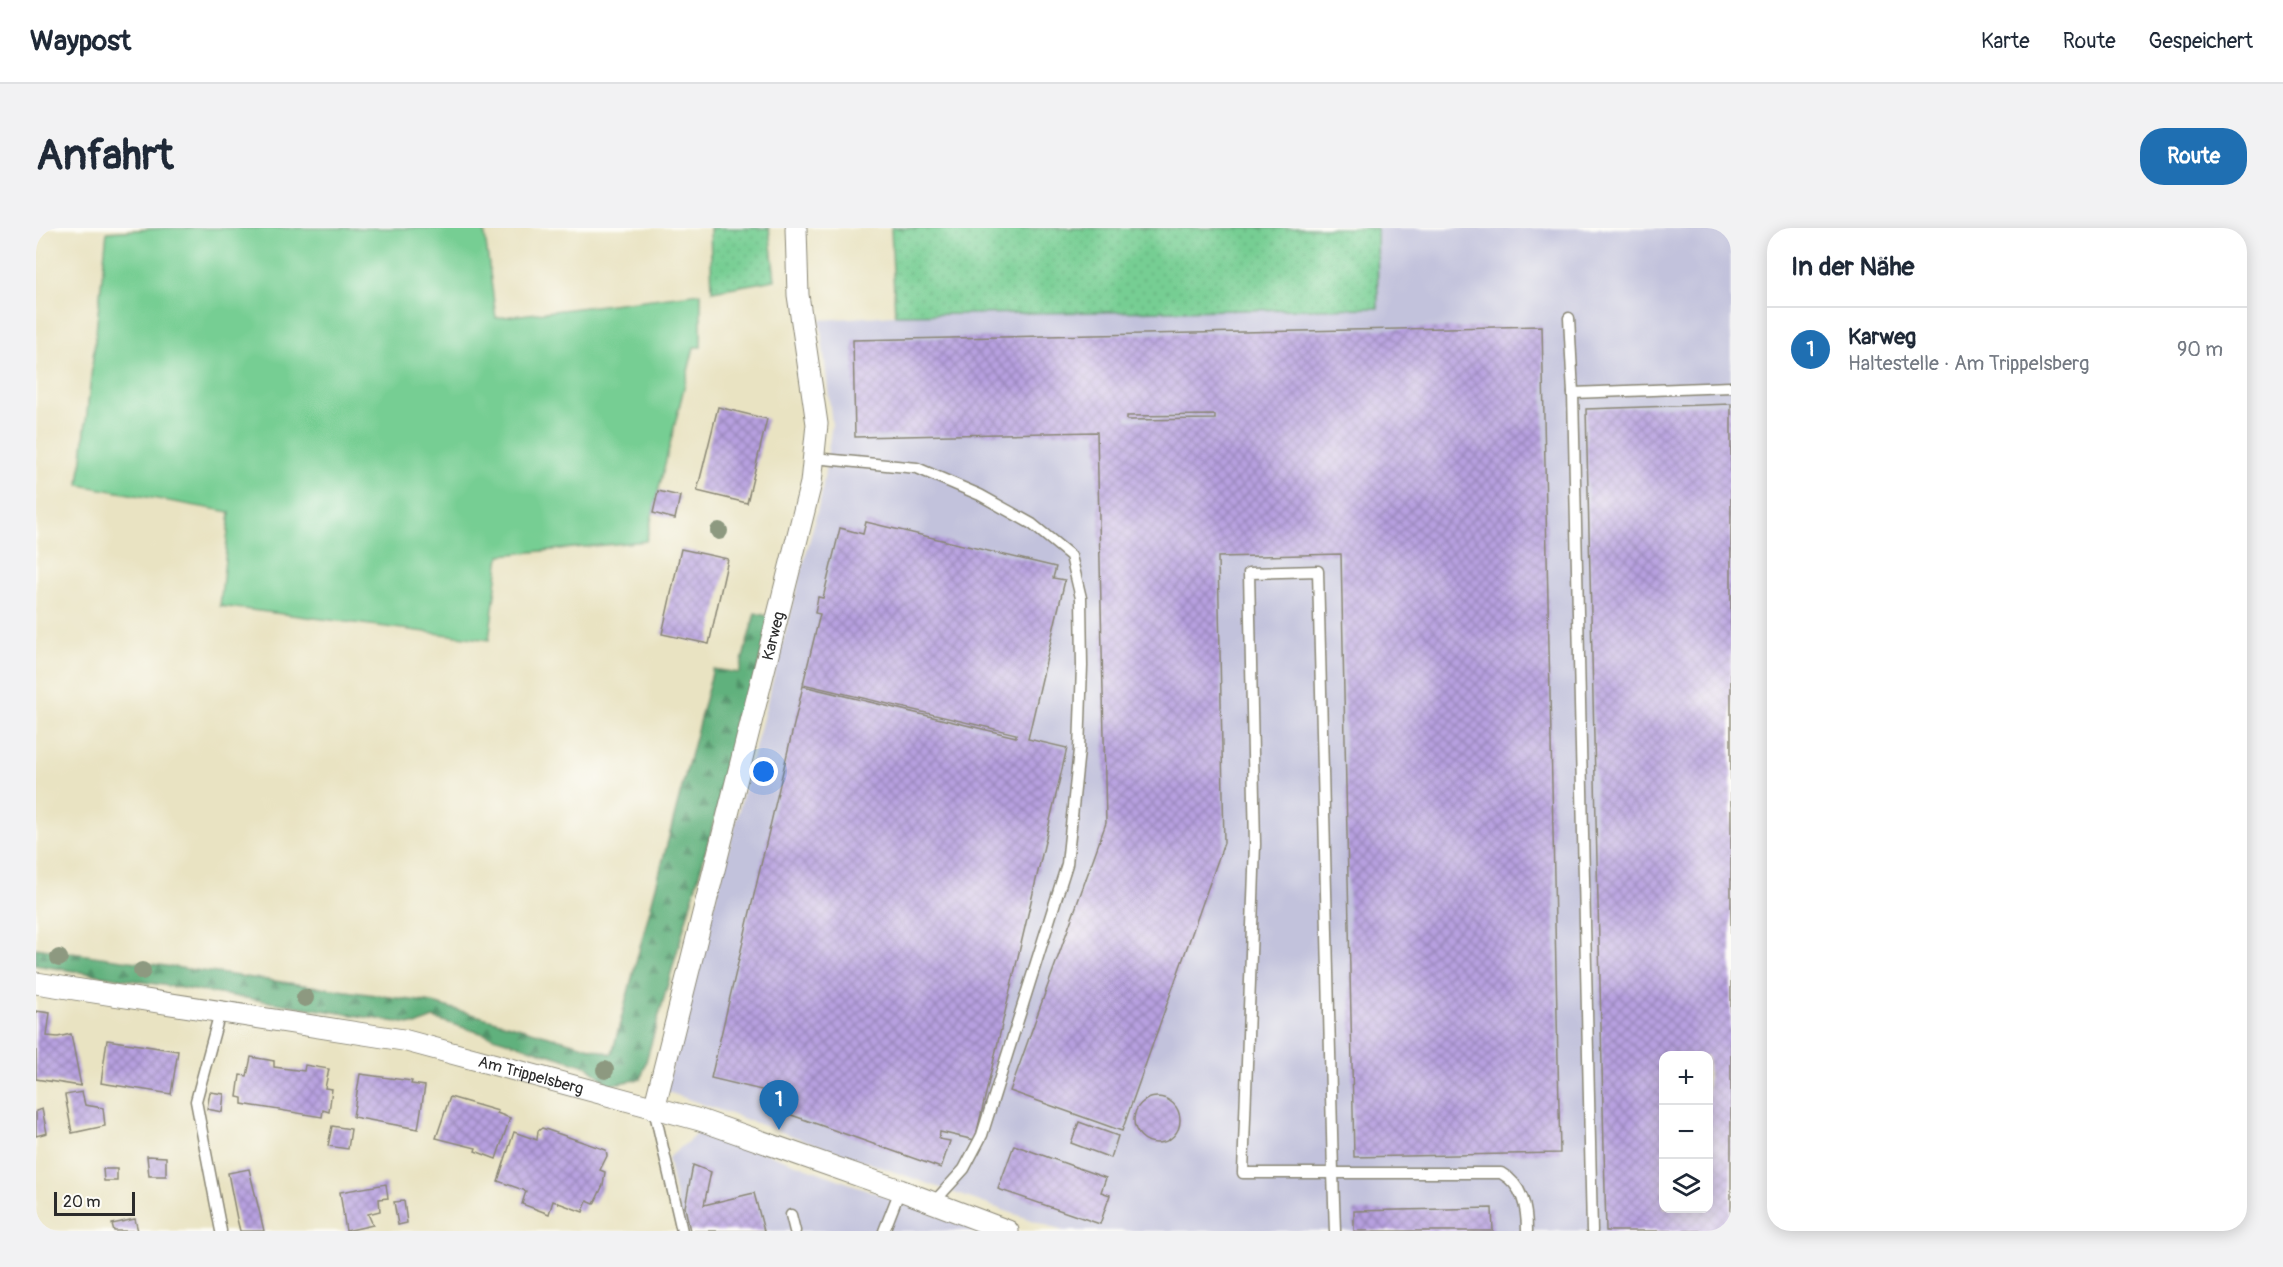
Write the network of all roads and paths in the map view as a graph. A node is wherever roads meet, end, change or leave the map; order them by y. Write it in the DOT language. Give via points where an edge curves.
graph roads {
  1 [pos="796,228"];
  2 [pos="1569,318"];
  3 [pos="1731,387"];
  4 [pos="1573,393"];
  5 [pos="814,458"];
  6 [pos="36,983"];
  7 [pos="220,1012"];
  8 [pos="654,1110"];
  9 [pos="1333,1173"];
  10 [pos="900,1190"];
  11 [pos="934,1203"];
  12 [pos="791,1215"];
  13 [pos="221,1231"];
  14 [pos="682,1231"];
  15 [pos="795,1231"];
  16 [pos="884,1231"];
  17 [pos="1008,1231"];
  18 [pos="1335,1231"];
  19 [pos="1527,1231"];
  20 [pos="1592,1231"];
  1 -- 5 [label="street, Karweg" via="798,295 817,424"];
  2 -- 4 [label="lane"];
  3 -- 4 [label="lane"];
  4 -- 20 [label="lane"];
  5 -- 8 [label="street, Karweg" via="812,483"];
  5 -- 11 [label="lane" via="917,468 980,495 1032,524 1071,556 1081,598 1079,750 1067,864 982,1135 964,1168"];
  6 -- 7 [label="street, Am Trippelsberg"];
  7 -- 8 [label="street, Am Trippelsberg" via="403,1040"];
  7 -- 13 [label="lane" via="196,1101"];
  8 -- 10 [label="street, Am Trippelsberg" via="700,1120"];
  8 -- 14 [label="lane"];
  9 -- 9 [label="lane" via="1318,571 1249,573 1255,844 1243,1173"];
  9 -- 18 [label="lane"];
  9 -- 19 [label="lane" via="1501,1173 1515,1185 1525,1202"];
  10 -- 11 [label="street, Am Trippelsberg"];
  10 -- 16 [label="lane"];
  11 -- 17 [label="street, Am Trippelsberg"];
  12 -- 15 [label="lane"];
}
